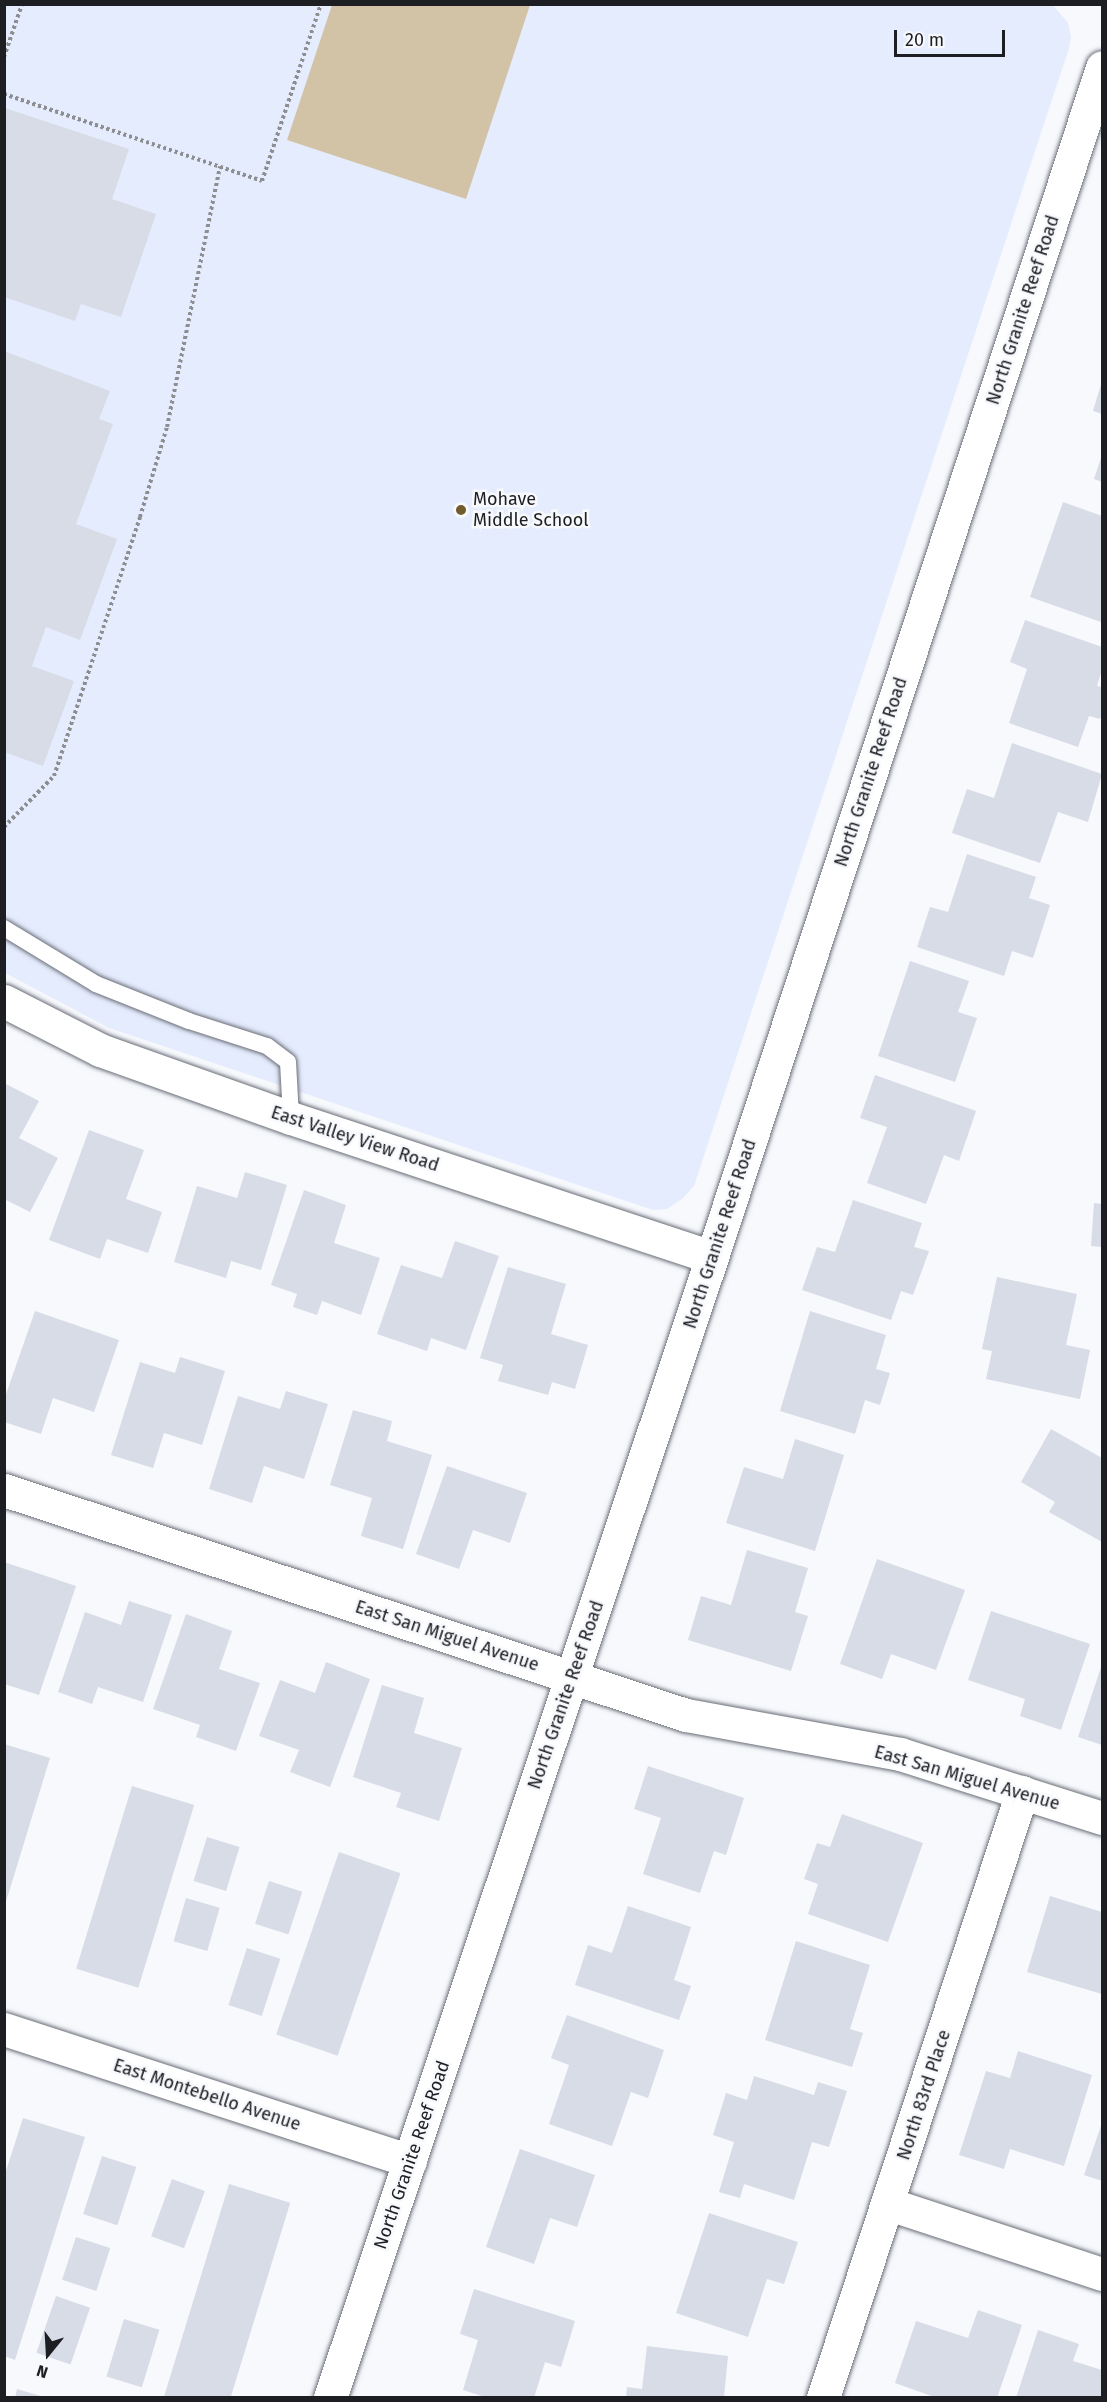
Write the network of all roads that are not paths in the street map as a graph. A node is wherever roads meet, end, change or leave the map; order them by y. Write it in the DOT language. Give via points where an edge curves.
graph roads {
  1 [pos="1102,67"];
  2 [pos="4,928"];
  3 [pos="4,1001"];
  4 [pos="291,1118"];
  5 [pos="712,1257"];
  6 [pos="4,1490"];
  7 [pos="572,1678"];
  8 [pos="1022,1792"];
  9 [pos="1102,1818"];
  10 [pos="4,2029"];
  11 [pos="410,2161"];
  12 [pos="889,2204"];
  13 [pos="1102,2274"];
  14 [pos="330,2397"];
  15 [pos="823,2397"];
  1 -- 5 [label="street, North Granite Reef Road"];
  2 -- 4 [label="lane" via="96,984 189,1021 267,1046 288,1062"];
  3 -- 4 [label="street, East Valley View Road" via="100,1050"];
  4 -- 5 [label="street, East Valley View Road"];
  5 -- 7 [label="street, North Granite Reef Road"];
  6 -- 7 [label="street, East San Miguel Avenue"];
  7 -- 8 [label="street, East San Miguel Avenue" via="686,1715 900,1754"];
  7 -- 11 [label="street, North Granite Reef Road"];
  8 -- 9 [label="street, East San Miguel Avenue"];
  8 -- 12 [label="street, North 83rd Place"];
  10 -- 11 [label="street, East Montebello Avenue"];
  11 -- 14 [label="street, North Granite Reef Road"];
  12 -- 13 [label="street"];
  12 -- 15 [label="street, North 83rd Place"];
}
